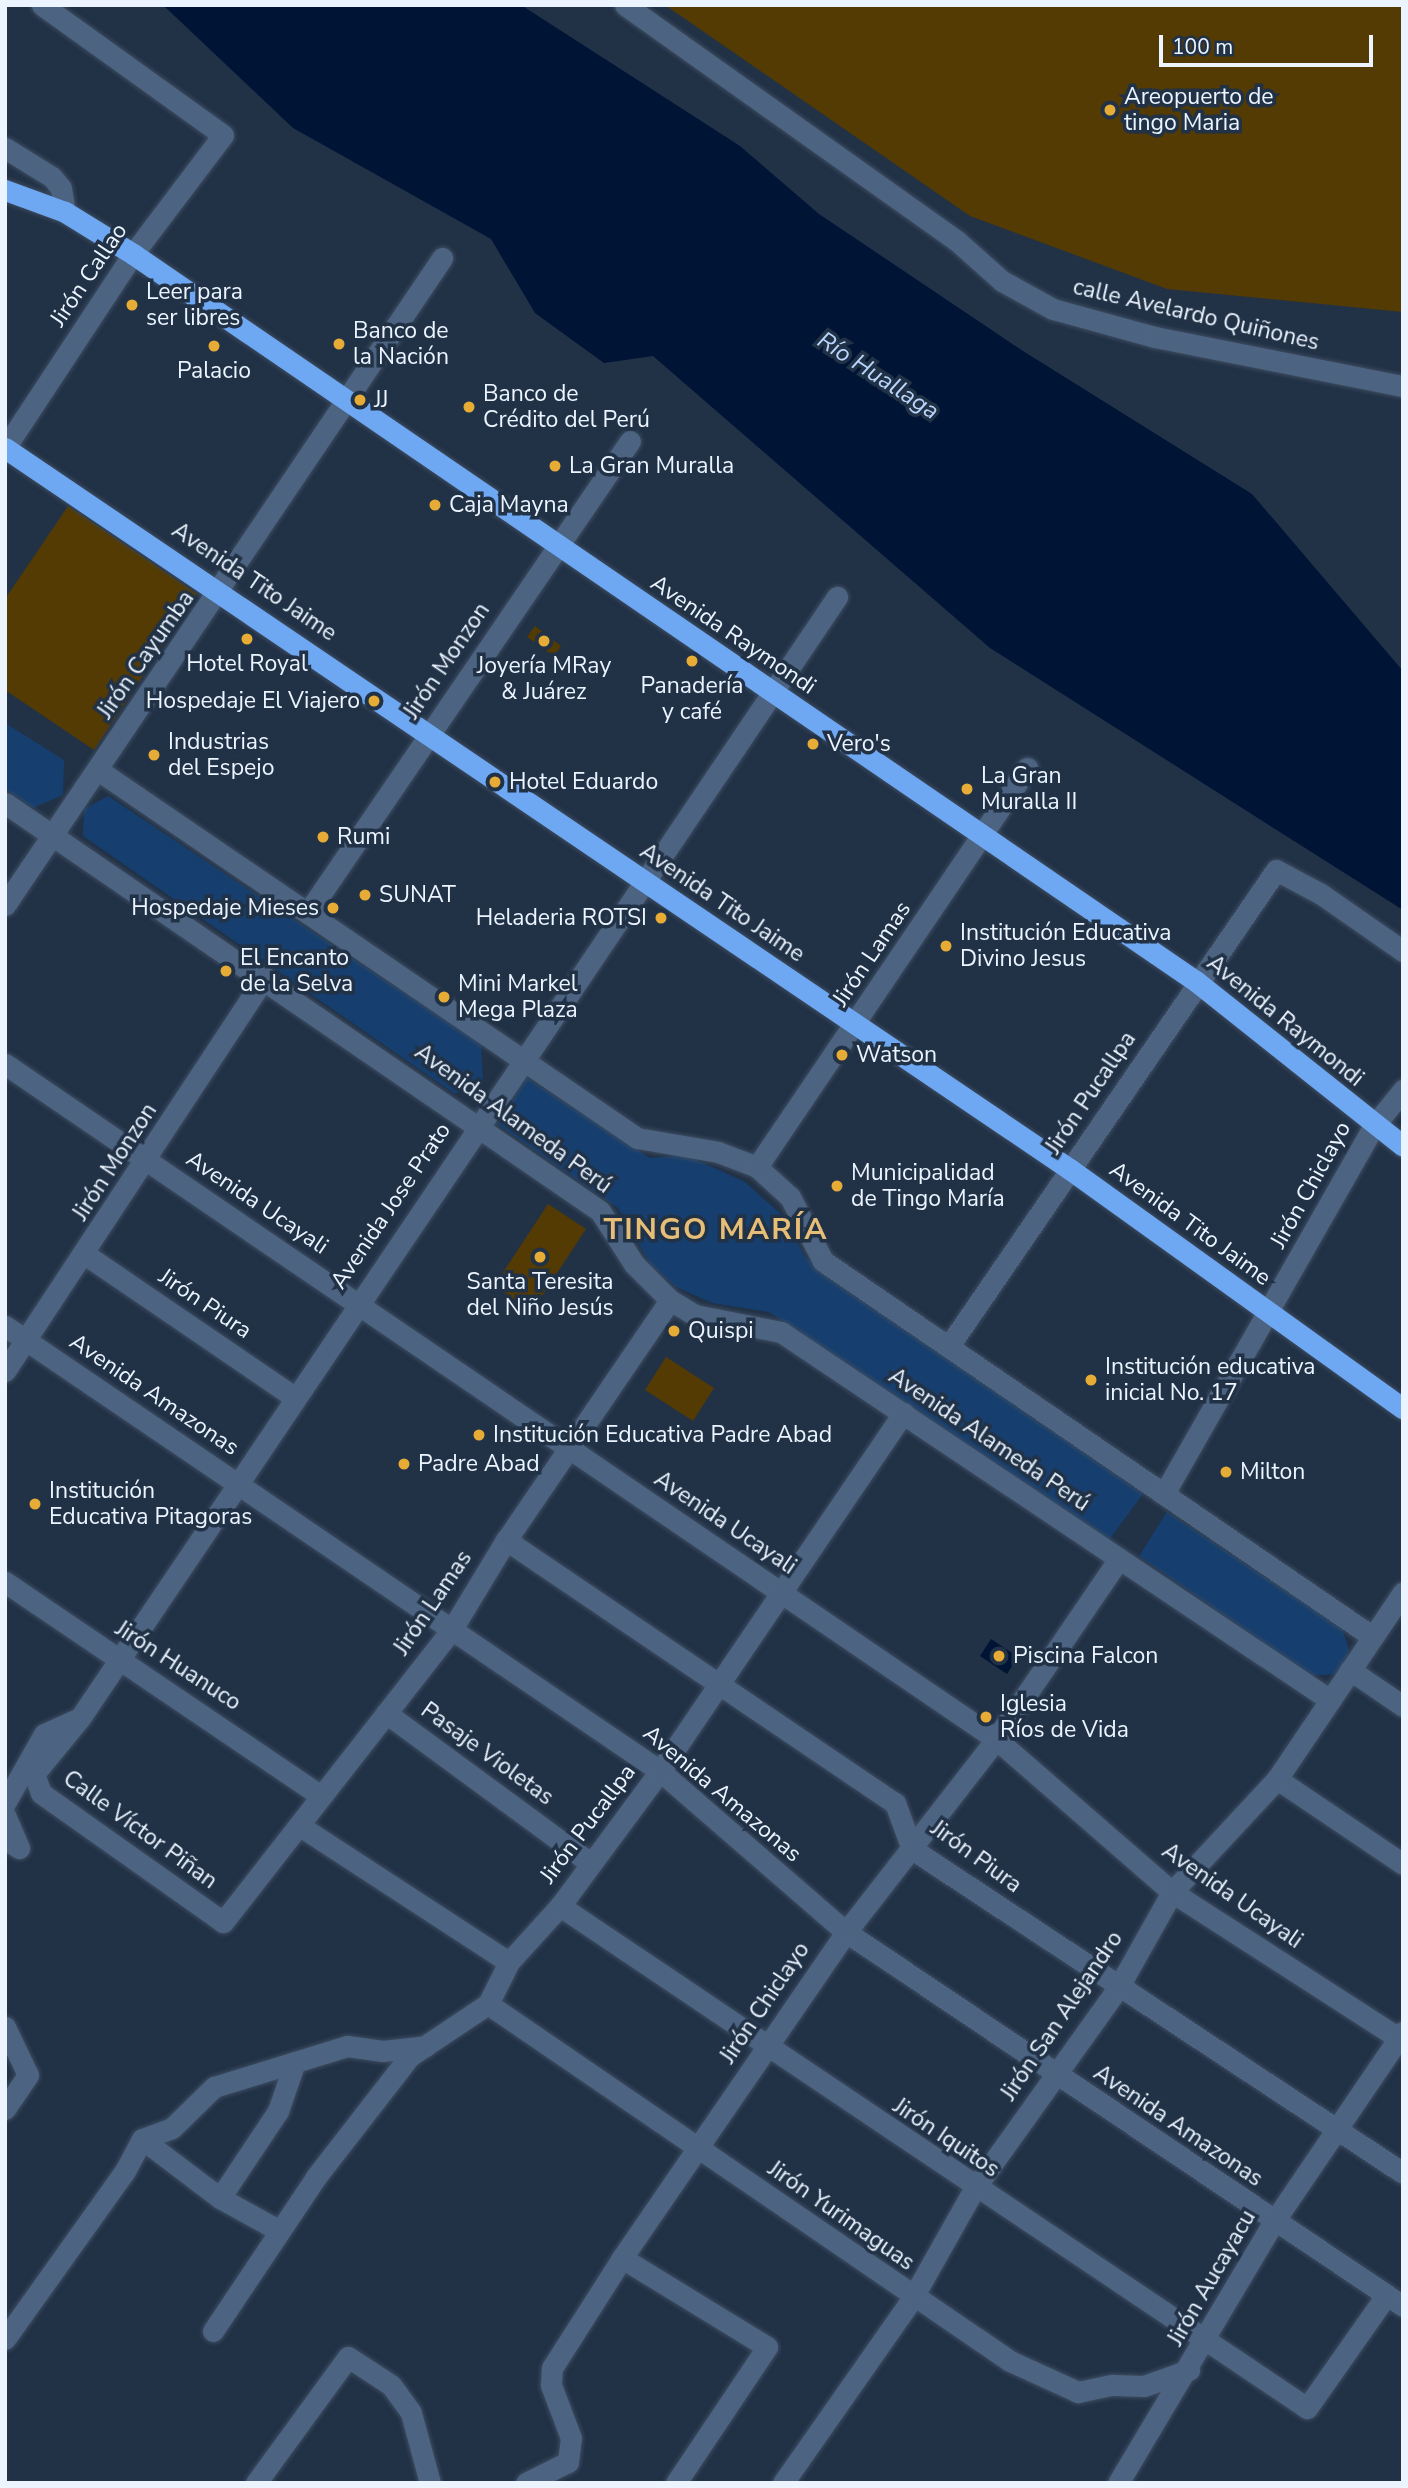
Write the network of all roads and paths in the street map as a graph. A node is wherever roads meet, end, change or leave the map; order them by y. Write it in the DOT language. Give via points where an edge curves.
graph roads {
  1 [pos="42,5"];
  2 [pos="625,5"];
  3 [pos="5,148"];
  4 [pos="11,192"];
  5 [pos="65,212"];
  6 [pos="134,254"];
  7 [pos="442,258"];
  8 [pos="1403,386"];
  9 [pos="346,404"];
  10 [pos="630,441"];
  11 [pos="5,448"];
  12 [pos="556,547"];
  13 [pos="222,591"];
  14 [pos="837,597"];
  15 [pos="772,693"];
  16 [pos="431,732"];
  17 [pos="1027,768"];
  18 [pos="98,770"];
  19 [pos="5,803"];
  20 [pos="53,835"];
  21 [pos="982,836"];
  22 [pos="643,882"];
  23 [pos="5,905"];
  24 [pos="309,911"];
  25 [pos="1403,951"];
  26 [pos="265,977"];
  27 [pos="1197,982"];
  28 [pos="856,1025"];
  29 [pos="522,1060"];
  30 [pos="5,1064"];
  31 [pos="1403,1090"];
  32 [pos="478,1124"];
  33 [pos="1373,1127"];
  34 [pos="1403,1146"];
  35 [pos="147,1160"];
  36 [pos="757,1167"];
  37 [pos="1070,1170"];
  38 [pos="86,1255"];
  39 [pos="670,1300"];
  40 [pos="356,1303"];
  41 [pos="1269,1314"];
  42 [pos="5,1326"];
  43 [pos="28,1341"];
  44 [pos="949,1346"];
  45 [pos="5,1371"];
  46 [pos="294,1397"];
  47 [pos="1403,1409"];
  48 [pos="903,1413"];
  49 [pos="568,1447"];
  50 [pos="237,1483"];
  51 [pos="1165,1492"];
  52 [pos="506,1540"];
  53 [pos="1119,1559"];
  54 [pos="5,1582"];
  55 [pos="781,1592"];
  56 [pos="1403,1592"];
  57 [pos="452,1629"];
  58 [pos="1373,1637"];
  59 [pos="119,1659"];
  60 [pos="1350,1670"];
  61 [pos="720,1683"];
  62 [pos="1330,1700"];
  63 [pos="1403,1706"];
  64 [pos="386,1713"];
  65 [pos="80,1718"];
  66 [pos="996,1739"];
  67 [pos="660,1771"];
  68 [pos="34,1774"];
  69 [pos="1277,1779"];
  70 [pos="321,1796"];
  71 [pos="5,1803"];
  72 [pos="5,1815"];
  73 [pos="300,1826"];
  74 [pos="5,1839"];
  75 [pos="912,1849"];
  76 [pos="590,1863"];
  77 [pos="1403,1864"];
  78 [pos="1172,1892"];
  79 [pos="560,1906"];
  80 [pos="223,1922"];
  81 [pos="846,1932"];
  82 [pos="509,1962"];
  83 [pos="1118,1988"];
  84 [pos="488,2004"];
  85 [pos="5,2026"];
  86 [pos="1401,2037"];
  87 [pos="428,2046"];
  88 [pos="764,2049"];
  89 [pos="295,2062"];
  90 [pos="1056,2075"];
  91 [pos="5,2109"];
  92 [pos="1336,2131"];
  93 [pos="142,2139"];
  94 [pos="700,2150"];
  95 [pos="1403,2173"];
  96 [pos="974,2189"];
  97 [pos="220,2197"];
  98 [pos="1273,2223"];
  99 [pos="279,2231"];
  100 [pos="622,2258"];
  101 [pos="912,2299"];
  102 [pos="1394,2302"];
  103 [pos="213,2331"];
  104 [pos="5,2339"];
  105 [pos="1208,2340"];
  106 [pos="1189,2370"];
  107 [pos="681,2481"];
  108 [pos="256,2483"];
  109 [pos="430,2483"];
  110 [pos="526,2483"];
  111 [pos="783,2483"];
  112 [pos="1118,2483"];
  1 -- 6 [label="street, Jirón Callao" via="223,135"];
  2 -- 8 [label="street, calle Avelardo Quiñones" via="956,240 1002,281 1053,309 1155,337"];
  3 -- 5 [label="street" via="52,177 61,188"];
  4 -- 5 [label="highway, Avenida Raymondi"];
  5 -- 6 [label="highway, Avenida Raymondi"];
  6 -- 9 [label="highway, Avenida Raymondi"];
  6 -- 11 [label="street, Jirón Callao"];
  7 -- 9 [label="street, Jirón Cayumba"];
  9 -- 12 [label="highway, Avenida Raymondi"];
  9 -- 13 [label="street, Jirón Cayumba"];
  10 -- 12 [label="street, Jirón Monzon"];
  11 -- 13 [label="highway, Avenida Tito Jaime"];
  12 -- 15 [label="highway, Avenida Raymondi"];
  12 -- 16 [label="street, Jirón Monzon"];
  13 -- 16 [label="highway, Avenida Tito Jaime"];
  13 -- 18 [label="street, Jirón Cayumba"];
  14 -- 15 [label="street, Avenida Jose Prato"];
  15 -- 21 [label="highway, Avenida Raymondi"];
  15 -- 22 [label="street, Avenida Jose Prato"];
  16 -- 22 [label="highway, Avenida Tito Jaime"];
  16 -- 24 [label="street, Jirón Monzon"];
  17 -- 21 [label="street, Jirón Lamas"];
  18 -- 20 [label="street, Jirón Cayumba"];
  18 -- 24 [label="street"];
  19 -- 20 [label="street, Avenida Alameda Perú"];
  20 -- 23 [label="street, Jirón Cayumba"];
  20 -- 26 [label="street, Avenida Alameda Perú"];
  21 -- 27 [label="highway, Avenida Raymondi"];
  21 -- 28 [label="street, Jirón Lamas"];
  22 -- 28 [label="highway, Avenida Tito Jaime"];
  22 -- 29 [label="street, Avenida Jose Prato"];
  24 -- 29 [label="street"];
  25 -- 27 [label="street, Jirón Pucallpa" via="1321,894 1276,870"];
  26 -- 32 [label="street, Avenida Alameda Perú"];
  26 -- 35 [label="street, Jirón Monzon"];
  27 -- 33 [label="highway, Avenida Raymondi"];
  27 -- 37 [label="street, Jirón Pucallpa"];
  28 -- 36 [label="street, Jirón Lamas"];
  28 -- 37 [label="highway, Avenida Tito Jaime"];
  29 -- 32 [label="street, Avenida Jose Prato"];
  29 -- 36 [label="street" via="637,1138 718,1152"];
  30 -- 35 [label="street, Avenida Ucayali"];
  31 -- 33 [label="street, Jirón Chiclayo"];
  32 -- 39 [label="street, Avenida Alameda Perú" via="600,1211 634,1264"];
  32 -- 40 [label="street, Avenida Jose Prato"];
  33 -- 34 [label="highway, Avenida Raymondi"];
  33 -- 41 [label="street, Jirón Chiclayo"];
  35 -- 38 [label="street, Jirón Monzon"];
  35 -- 40 [label="street, Avenida Ucayali"];
  36 -- 44 [label="street" via="790,1197 823,1261"];
  37 -- 41 [label="highway, Avenida Tito Jaime"];
  37 -- 44 [label="street, Jirón Pucallpa"];
  38 -- 43 [label="street, Jirón Monzon"];
  38 -- 46 [label="street, Jirón Piura"];
  39 -- 48 [label="street, Avenida Alameda Perú" via="695,1315 781,1332"];
  39 -- 49 [label="street, Jirón Lamas"];
  40 -- 46 [label="street, Avenida Jose Prato"];
  40 -- 49 [label="street, Avenida Ucayali"];
  41 -- 47 [label="highway, Avenida Tito Jaime"];
  41 -- 51 [label="street, Jirón Chiclayo"];
  42 -- 43 [label="street, Avenida Amazonas"];
  43 -- 45 [label="street, Jirón Monzon"];
  43 -- 50 [label="street, Avenida Amazonas"];
  44 -- 51 [label="street"];
  46 -- 50 [label="street, Avenida Jose Prato"];
  48 -- 53 [label="street, Avenida Alameda Perú"];
  48 -- 55 [label="street, Jirón Pucallpa"];
  49 -- 52 [label="street, Jirón Lamas"];
  49 -- 55 [label="street, Avenida Ucayali"];
  50 -- 57 [label="street, Avenida Amazonas"];
  50 -- 59 [label="street, Avenida Jose Prato"];
  51 -- 58 [label="street"];
  52 -- 57 [label="street, Jirón Lamas"];
  52 -- 61 [label="street, Jirón Piura"];
  53 -- 62 [label="street, Avenida Alameda Perú"];
  53 -- 66 [label="street, Jirón Chiclayo"];
  54 -- 59 [label="street, Jirón Huanuco"];
  55 -- 61 [label="street, Jirón Pucallpa"];
  55 -- 66 [label="street, Avenida Ucayali"];
  56 -- 58 [label="street, Jirón San Alejandro"];
  57 -- 64 [label="street, Jirón Lamas"];
  57 -- 67 [label="street, Avenida Amazonas"];
  58 -- 60 [label="street, Jirón San Alejandro"];
  59 -- 65 [label="street, Avenida Jose Prato"];
  59 -- 70 [label="street, Jirón Huanuco"];
  60 -- 62 [label="street, Jirón San Alejandro"];
  60 -- 63 [label="street"];
  61 -- 67 [label="street, Jirón Pucallpa"];
  61 -- 75 [label="street, Jirón Piura" via="895,1803"];
  62 -- 69 [label="street, Jirón San Alejandro"];
  64 -- 70 [label="street, Jirón Lamas"];
  64 -- 76 [label="street, Pasaje Violetas"];
  65 -- 68 [label="street, Avenida Jose Prato"];
  65 -- 71 [label="street" via="44,1734"];
  66 -- 75 [label="street, Jirón Chiclayo"];
  66 -- 78 [label="street, Avenida Ucayali"];
  67 -- 76 [label="street, Jirón Pucallpa"];
  67 -- 81 [label="street, Avenida Amazonas"];
  68 -- 80 [label="street, Calle Víctor Piñan" via="41,1793"];
  69 -- 77 [label="street"];
  69 -- 78 [label="street, Jirón San Alejandro"];
  70 -- 73 [label="street, Jirón Lamas"];
  72 -- 74 [label="street" via="19,1849"];
  73 -- 80 [label="street, Jirón Lamas"];
  73 -- 82 [label="street"];
  75 -- 81 [label="street, Jirón Chiclayo"];
  75 -- 83 [label="street, Jirón Piura"];
  76 -- 79 [label="street, Jirón Pucallpa"];
  78 -- 83 [label="street, Jirón San Alejandro"];
  78 -- 86 [label="street, Avenida Ucayali"];
  79 -- 82 [label="street, Jirón Pucallpa"];
  79 -- 88 [label="street, Jirón Iquitos"];
  81 -- 88 [label="street, Jirón Chiclayo"];
  81 -- 90 [label="street, Avenida Amazonas"];
  82 -- 84 [label="street, Jirón Pucallpa"];
  83 -- 90 [label="street, Jirón San Alejandro"];
  83 -- 92 [label="street, Jirón Piura"];
  84 -- 87 [label="street, Jirón Pucallpa"];
  84 -- 94 [label="street, Jirón Yurimaguas"];
  85 -- 91 [label="street" via="28,2075"];
  86 -- 92 [label="street, Jirón Aucayacu"];
  87 -- 89 [label="street" via="383,2051 347,2046"];
  87 -- 99 [label="street, Jirón Pucallpa" via="410,2056"];
  88 -- 94 [label="street, Jirón Chiclayo"];
  88 -- 96 [label="street, Jirón Iquitos"];
  89 -- 93 [label="street" via="214,2087 172,2128"];
  89 -- 97 [label="street" via="278,2111"];
  90 -- 96 [label="street, Jirón San Alejandro"];
  90 -- 98 [label="street, Avenida Amazonas"];
  92 -- 95 [label="street, Jirón Piura"];
  92 -- 98 [label="street, Jirón Aucayacu"];
  93 -- 97 [label="street"];
  93 -- 104 [label="street" via="125,2171"];
  94 -- 100 [label="street, Jirón Chiclayo"];
  94 -- 101 [label="street, Jirón Yurimaguas"];
  96 -- 101 [label="street, Jirón San Alejandro"];
  96 -- 105 [label="street, Jirón Iquitos"];
  97 -- 99 [label="street"];
  98 -- 102 [label="street, Avenida Amazonas"];
  98 -- 105 [label="street, Jirón Aucayacu"];
  99 -- 103 [label="street, Jirón Pucallpa"];
  100 -- 107 [label="street" via="767,2347"];
  100 -- 110 [label="street, Jirón Chiclayo" via="552,2368 551,2385 571,2438 568,2462"];
  101 -- 106 [label="street, Jirón Yurimaguas" via="1010,2361 1078,2392 1112,2385 1144,2386"];
  101 -- 111 [label="street, Jirón San Alejandro"];
  102 -- 105 [label="street, Jirón Iquitos" via="1307,2408"];
  105 -- 106 [label="street, Jirón Aucayacu"];
  106 -- 112 [label="street, Jirón Aucayacu"];
  108 -- 109 [label="street" via="348,2357 391,2385 411,2413"];
}
